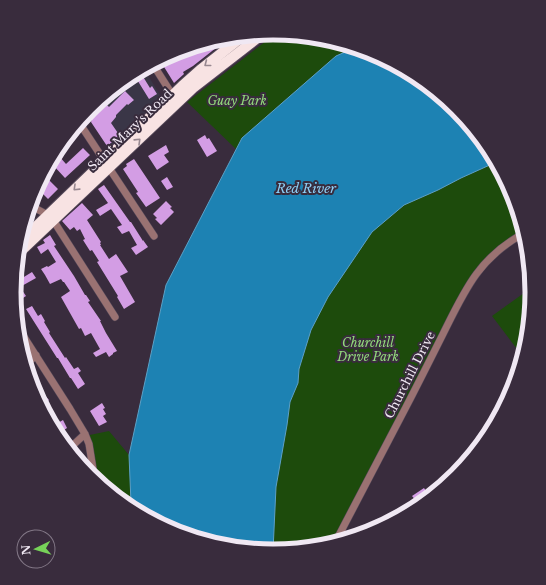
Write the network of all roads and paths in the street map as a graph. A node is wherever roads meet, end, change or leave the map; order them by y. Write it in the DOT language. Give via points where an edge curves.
graph roads {
  1 [pos="238,43"];
  2 [pos="156,69"];
  3 [pos="175,99"];
  4 [pos="83,128"];
  5 [pos="107,164"];
  6 [pos="35,208"];
  7 [pos="51,218"];
  8 [pos="28,235"];
  9 [pos="154,236"];
  10 [pos="518,237"];
  11 [pos="25,247"];
  12 [pos="115,317"];
  13 [pos="26,339"];
  14 [pos="36,355"];
  15 [pos="31,360"];
  16 [pos="85,434"];
  17 [pos="73,446"];
  18 [pos="93,469"];
  19 [pos="339,536"];
  1 -- 3 [label="highway, Saint Mary's Road" via="198,84"];
  2 -- 3 [label="street"];
  3 -- 5 [label="highway, Saint Mary's Road"];
  4 -- 5 [label="street"];
  5 -- 7 [label="highway, Saint Mary's Road"];
  5 -- 9 [label="street"];
  6 -- 7 [label="street"];
  7 -- 8 [label="highway, Saint Mary's Road"];
  7 -- 11 [label="highway, Saint Mary's Road"];
  7 -- 12 [label="street"];
  10 -- 19 [label="street, Churchill Drive" via="494,253 462,296"];
  13 -- 14 [label="street"];
  14 -- 15 [label="street"];
  14 -- 16 [label="street"];
  16 -- 17 [label="street"];
  16 -- 18 [label="street"];
}
